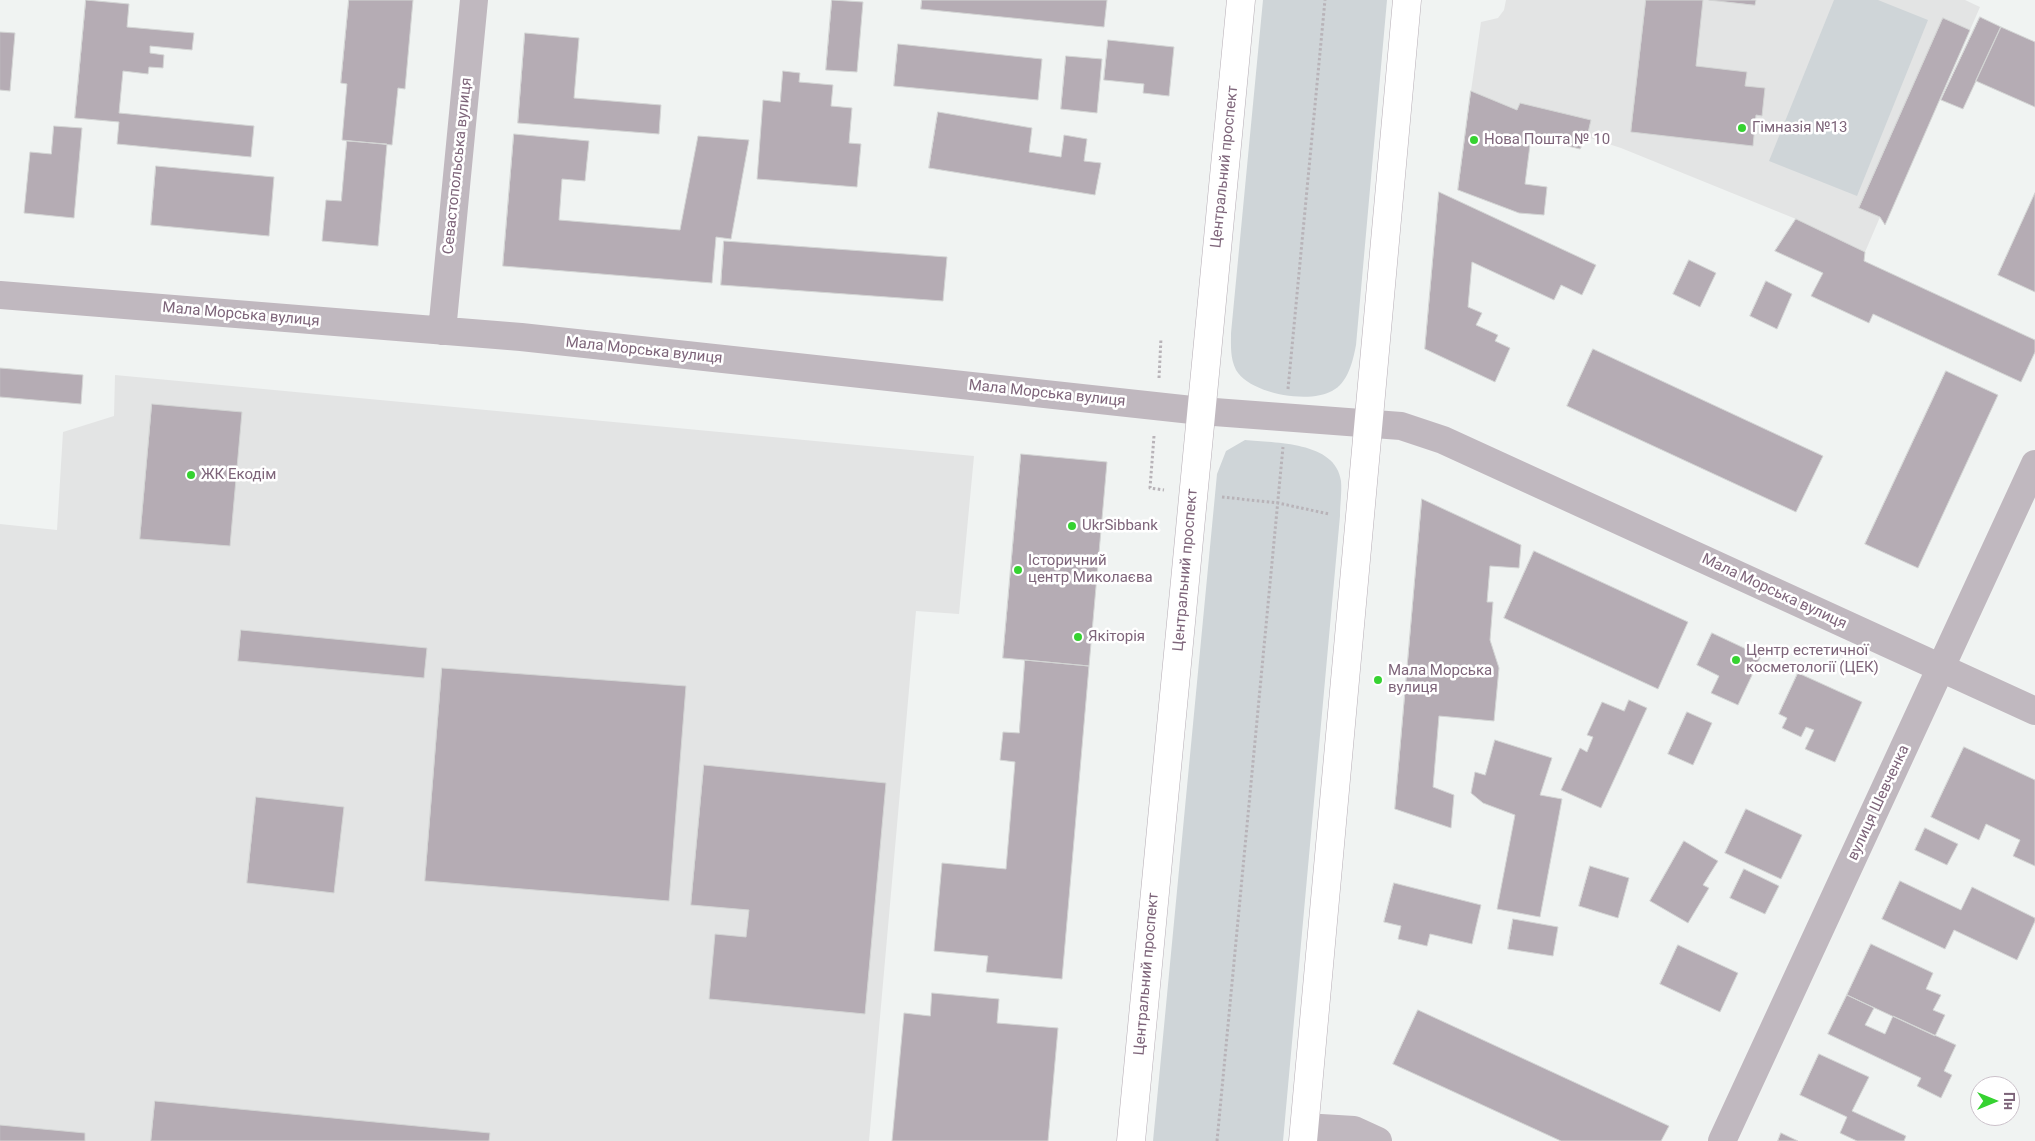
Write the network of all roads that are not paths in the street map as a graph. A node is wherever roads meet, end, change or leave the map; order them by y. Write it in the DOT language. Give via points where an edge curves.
graph roads {
  1 [pos="474,0"];
  2 [pos="1241,0"];
  3 [pos="1408,0"];
  4 [pos="0,295"];
  5 [pos="442,331"];
  6 [pos="1201,411"];
  7 [pos="1368,424"];
  8 [pos="2035,464"];
  9 [pos="1942,670"];
  10 [pos="2035,711"];
  11 [pos="1304,1134"];
  12 [pos="1131,1141"];
  13 [pos="1378,1141"];
  14 [pos="1722,1141"];
  1 -- 5 [label="street, Севастопольська вулиця"];
  2 -- 6 [label="main road, Центральний проспект"];
  3 -- 7 [label="main road"];
  4 -- 5 [label="street, Мала Морська вулиця"];
  5 -- 6 [label="street, Мала Морська вулиця"];
  6 -- 7 [label="street, Мала Морська вулиця"];
  6 -- 12 [label="main road, Центральний проспект"];
  7 -- 9 [label="street, Мала Морська вулиця" via="1401,426 1443,440"];
  7 -- 11 [label="main road" via="1362,519"];
  8 -- 9 [label="street, вулиця Шевченка"];
  9 -- 10 [label="street, Мала Морська вулиця"];
  9 -- 14 [label="street, вулиця Шевченка"];
  11 -- 13 [label="street" via="1354,1130"];
}
